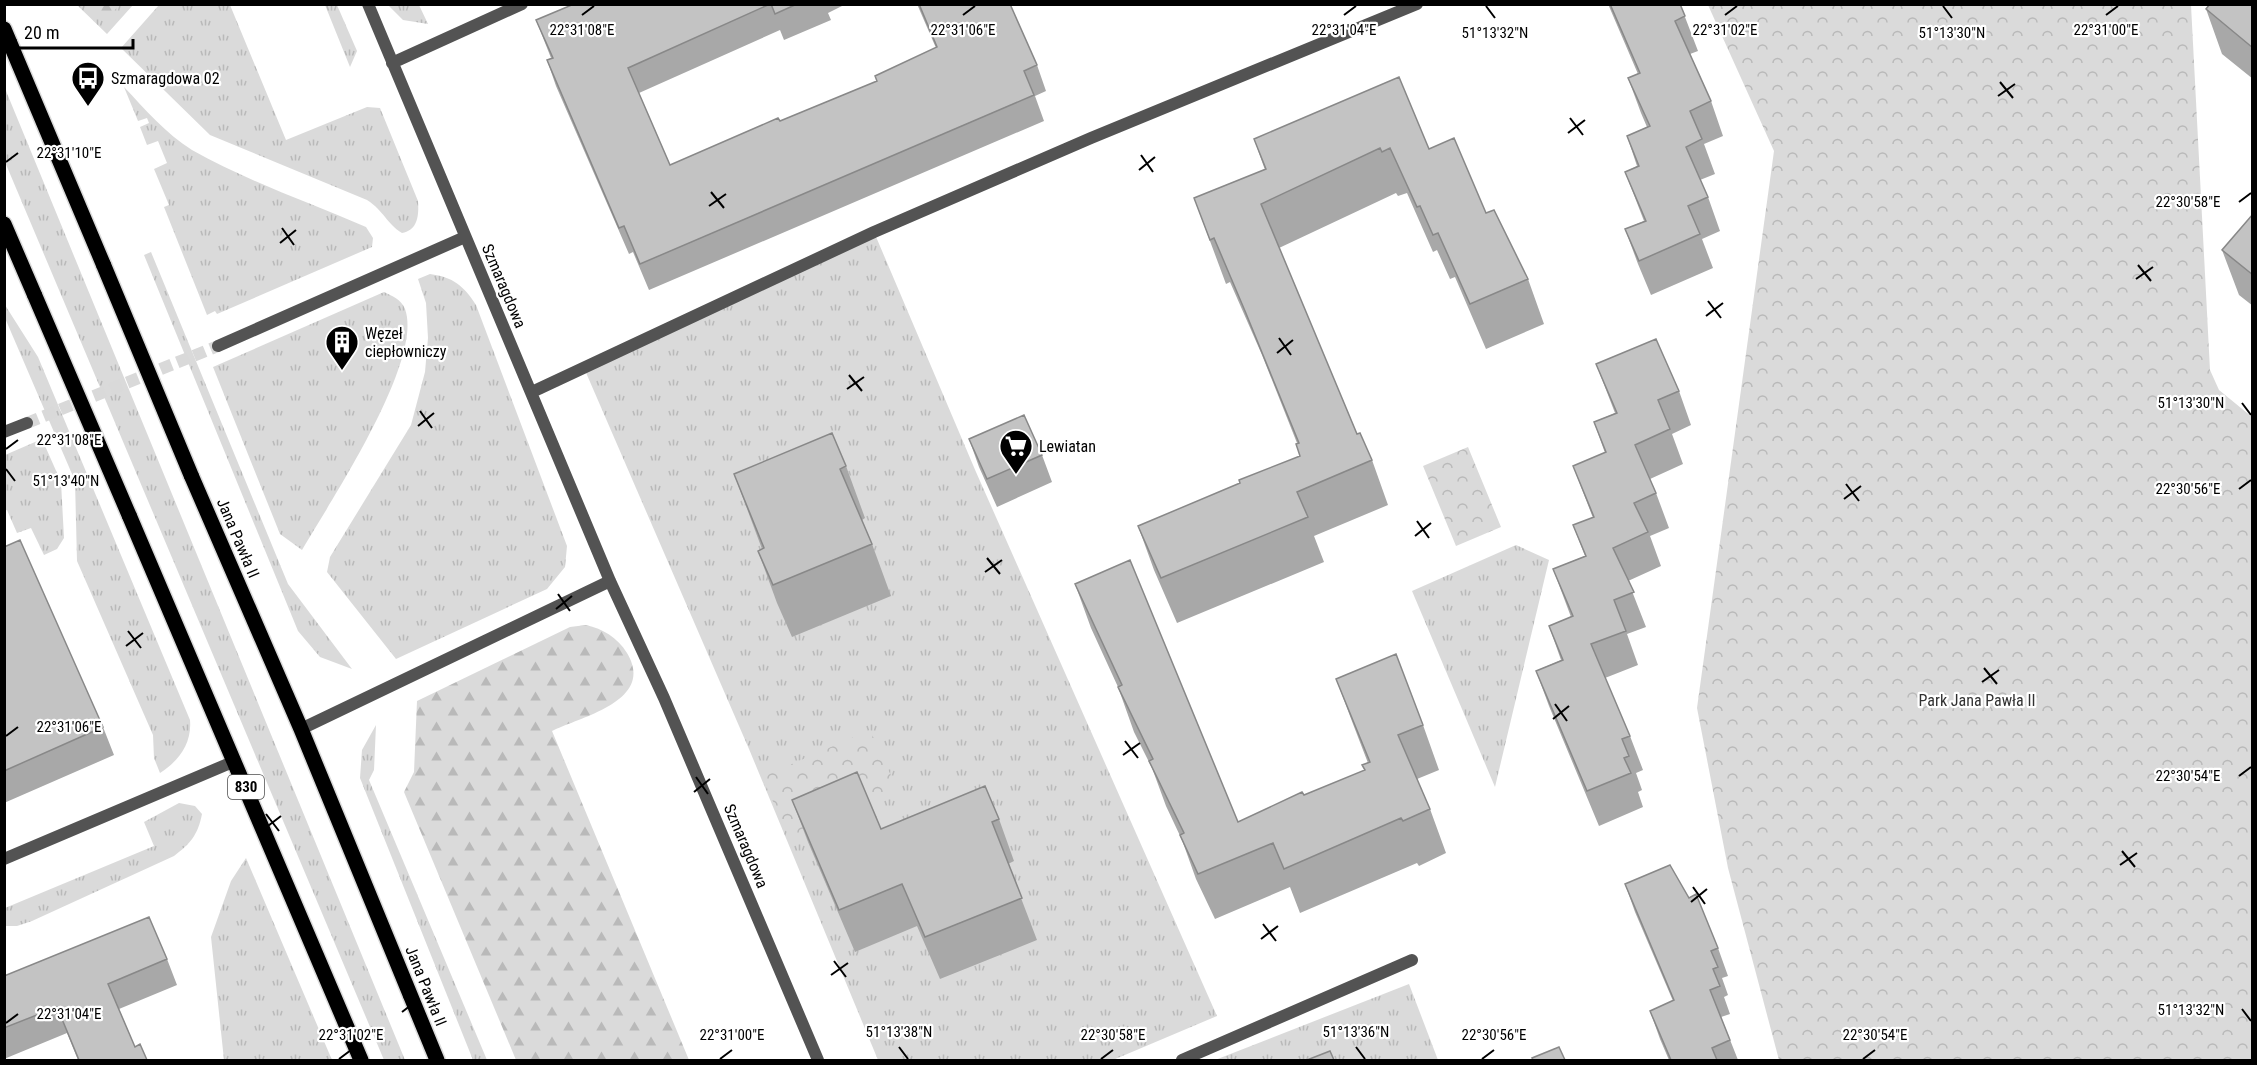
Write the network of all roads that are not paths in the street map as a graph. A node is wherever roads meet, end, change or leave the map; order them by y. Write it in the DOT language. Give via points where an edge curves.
graph roads {
  1 [pos="368,4"];
  2 [pos="522,4"];
  3 [pos="1417,4"];
  4 [pos="4,29"];
  5 [pos="392,63"];
  6 [pos="4,224"];
  7 [pos="465,237"];
  8 [pos="218,346"];
  9 [pos="532,392"];
  10 [pos="27,423"];
  11 [pos="4,432"];
  12 [pos="610,581"];
  13 [pos="301,729"];
  14 [pos="235,761"];
  15 [pos="4,859"];
  16 [pos="1412,960"];
  17 [pos="361,1060"];
  18 [pos="437,1060"];
  19 [pos="818,1060"];
  20 [pos="1182,1060"];
  1 -- 5 [label="street, Szmaragdowa"];
  2 -- 5 [label="street"];
  3 -- 9 [label="street" via="874,232"];
  4 -- 13 [label="main road, Jana Pawła II, bridge"];
  5 -- 7 [label="street, Szmaragdowa"];
  6 -- 14 [label="main road, 830, bridge"];
  7 -- 8 [label="street"];
  7 -- 9 [label="street, Szmaragdowa"];
  9 -- 12 [label="street, Szmaragdowa"];
  10 -- 11 [label="street"];
  12 -- 13 [label="street"];
  12 -- 19 [label="street, Szmaragdowa"];
  13 -- 18 [label="main road, Jana Pawła II"];
  14 -- 15 [label="street"];
  14 -- 17 [label="main road, 830"];
  16 -- 20 [label="street"];
}
